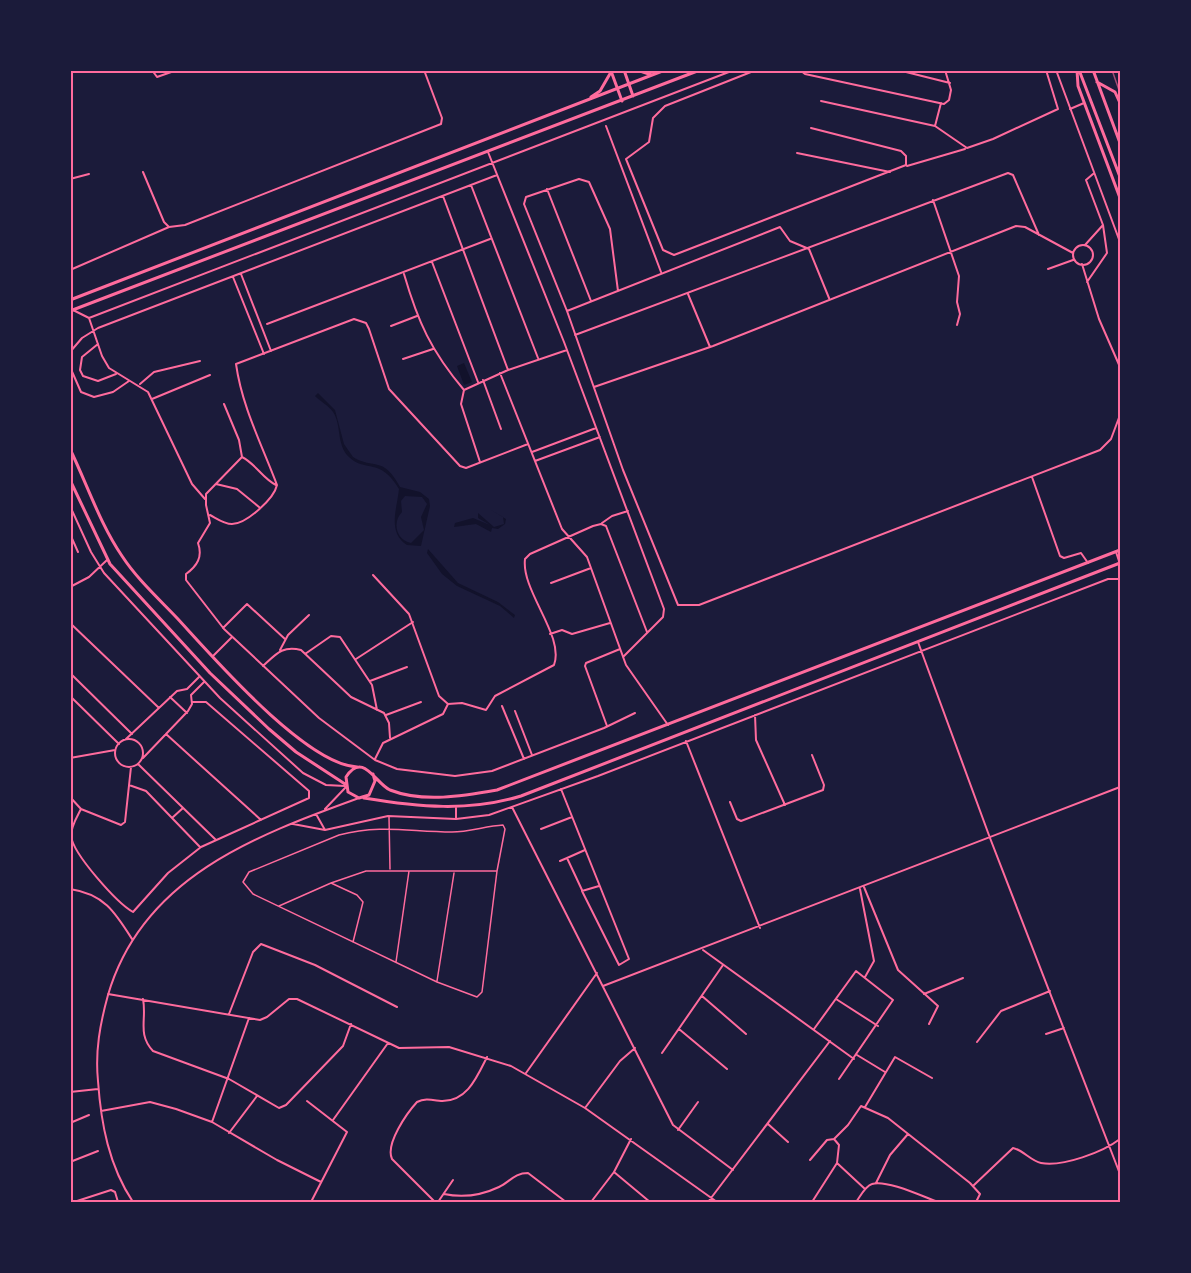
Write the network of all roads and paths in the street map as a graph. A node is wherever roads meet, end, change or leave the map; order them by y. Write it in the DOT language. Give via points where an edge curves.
graph roads {
  1 [pos="152,70"];
  2 [pos="177,70"];
  3 [pos="424,70"];
  4 [pos="624,70"];
  5 [pos="637,70"];
  6 [pos="665,70"];
  7 [pos="700,70"];
  8 [pos="734,70"];
  9 [pos="764,70"];
  10 [pos="800,70"];
  11 [pos="898,70"];
  12 [pos="945,70"];
  13 [pos="1046,70"];
  14 [pos="1056,70"];
  15 [pos="1078,70"];
  16 [pos="1093,70"];
  17 [pos="611,71"];
  18 [pos="652,75"];
  19 [pos="1097,82"];
  20 [pos="950,83"];
  21 [pos="628,85"];
  22 [pos="617,89"];
  23 [pos="633,96"];
  24 [pos="588,100"];
  25 [pos="622,100"];
  26 [pos="821,101"];
  27 [pos="1084,103"];
  28 [pos="1120,103"];
  29 [pos="941,104"];
  30 [pos="1070,109"];
  31 [pos="606,126"];
  32 [pos="935,126"];
  33 [pos="811,128"];
  34 [pos="1120,143"];
  35 [pos="967,148"];
  36 [pos="488,152"];
  37 [pos="797,153"];
  38 [pos="493,164"];
  39 [pos="904,167"];
  40 [pos="143,172"];
  41 [pos="890,172"];
  42 [pos="89,174"];
  43 [pos="1093,174"];
  44 [pos="497,175"];
  45 [pos="1120,177"];
  46 [pos="70,179"];
  47 [pos="471,185"];
  48 [pos="547,189"];
  49 [pos="443,195"];
  50 [pos="1120,198"];
  51 [pos="933,200"];
  52 [pos="1103,225"];
  53 [pos="169,227"];
  54 [pos="1039,235"];
  55 [pos="490,239"];
  56 [pos="1120,242"];
  57 [pos="1085,245"];
  58 [pos="809,249"];
  59 [pos="465,250"];
  60 [pos="952,251"];
  61 [pos="1073,253"];
  62 [pos="1075,260"];
  63 [pos="432,262"];
  64 [pos="1082,264"];
  65 [pos="1048,269"];
  66 [pos="70,270"];
  67 [pos="404,273"];
  68 [pos="241,274"];
  69 [pos="662,274"];
  70 [pos="232,277"];
  71 [pos="1087,282"];
  72 [pos="618,291"];
  73 [pos="687,294"];
  74 [pos="829,297"];
  75 [pos="70,300"];
  76 [pos="591,302"];
  77 [pos="71,310"];
  78 [pos="567,311"];
  79 [pos="417,316"];
  80 [pos="89,318"];
  81 [pos="267,324"];
  82 [pos="957,325"];
  83 [pos="391,326"];
  84 [pos="94,331"];
  85 [pos="575,335"];
  86 [pos="98,344"];
  87 [pos="710,347"];
  88 [pos="433,349"];
  89 [pos="567,350"];
  90 [pos="271,351"];
  91 [pos="70,352"];
  92 [pos="264,354"];
  93 [pos="403,359"];
  94 [pos="538,359"];
  95 [pos="200,361"];
  96 [pos="70,367"];
  97 [pos="1120,367"];
  98 [pos="508,370"];
  99 [pos="500,373"];
  100 [pos="116,374"];
  101 [pos="210,375"];
  102 [pos="483,380"];
  103 [pos="129,381"];
  104 [pos="478,382"];
  105 [pos="139,385"];
  106 [pos="592,388"];
  107 [pos="464,390"];
  108 [pos="152,399"];
  109 [pos="224,404"];
  110 [pos="1120,415"];
  111 [pos="596,428"];
  112 [pos="501,429"];
  113 [pos="600,437"];
  114 [pos="556,443"];
  115 [pos="528,444"];
  116 [pos="70,449"];
  117 [pos="560,452"];
  118 [pos="531,453"];
  119 [pos="242,457"];
  120 [pos="535,461"];
  121 [pos="480,463"];
  122 [pos="1032,477"];
  123 [pos="70,480"];
  124 [pos="216,484"];
  125 [pos="276,485"];
  126 [pos="205,499"];
  127 [pos="70,506"];
  128 [pos="259,507"];
  129 [pos="628,511"];
  130 [pos="210,515"];
  131 [pos="600,525"];
  132 [pos="70,534"];
  133 [pos="569,536"];
  134 [pos="1120,550"];
  135 [pos="78,552"];
  136 [pos="1116,552"];
  137 [pos="107,560"];
  138 [pos="1088,563"];
  139 [pos="1120,563"];
  140 [pos="99,566"];
  141 [pos="591,568"];
  142 [pos="1104,569"];
  143 [pos="373,575"];
  144 [pos="1108,579"];
  145 [pos="1120,579"];
  146 [pos="551,583"];
  147 [pos="70,586"];
  148 [pos="1013,604"];
  149 [pos="1016,614"];
  150 [pos="309,615"];
  151 [pos="413,622"];
  152 [pos="610,622"];
  153 [pos="70,623"];
  154 [pos="223,628"];
  155 [pos="647,632"];
  156 [pos="550,634"];
  157 [pos="232,637"];
  158 [pos="285,639"];
  159 [pos="918,642"];
  160 [pos="620,649"];
  161 [pos="280,650"];
  162 [pos="921,650"];
  163 [pos="305,654"];
  164 [pos="213,657"];
  165 [pos="623,657"];
  166 [pos="356,659"];
  167 [pos="263,666"];
  168 [pos="407,667"];
  169 [pos="70,674"];
  170 [pos="199,677"];
  171 [pos="370,681"];
  172 [pos="204,682"];
  173 [pos="70,696"];
  174 [pos="170,697"];
  175 [pos="192,702"];
  176 [pos="421,702"];
  177 [pos="448,704"];
  178 [pos="502,706"];
  179 [pos="159,708"];
  180 [pos="377,710"];
  181 [pos="515,711"];
  182 [pos="187,712"];
  183 [pos="635,713"];
  184 [pos="755,714"];
  185 [pos="386,715"];
  186 [pos="668,725"];
  187 [pos="607,726"];
  188 [pos="132,734"];
  189 [pos="166,734"];
  190 [pos="390,738"];
  191 [pos="126,740"];
  192 [pos="686,741"];
  193 [pos="119,744"];
  194 [pos="116,750"];
  195 [pos="70,753"];
  196 [pos="532,755"];
  197 [pos="812,755"];
  198 [pos="73,757"];
  199 [pos="143,758"];
  200 [pos="524,759"];
  201 [pos="375,760"];
  202 [pos="138,764"];
  203 [pos="131,767"];
  204 [pos="361,767"];
  205 [pos="373,774"];
  206 [pos="129,785"];
  207 [pos="346,786"];
  208 [pos="1120,787"];
  209 [pos="561,789"];
  210 [pos="70,797"];
  211 [pos="360,798"];
  212 [pos="730,802"];
  213 [pos="785,805"];
  214 [pos="512,807"];
  215 [pos="183,808"];
  216 [pos="456,808"];
  217 [pos="81,809"];
  218 [pos="323,811"];
  219 [pos="316,814"];
  220 [pos="388,816"];
  221 [pos="572,817"];
  222 [pos="172,818"];
  223 [pos="456,819"];
  224 [pos="261,820"];
  225 [pos="293,824"];
  226 [pos="389,828"];
  227 [pos="541,829"];
  228 [pos="325,830"];
  229 [pos="990,838"];
  230 [pos="216,840"];
  231 [pos="201,848"];
  232 [pos="585,850"];
  233 [pos="567,858"];
  234 [pos="560,861"];
  235 [pos="390,870"];
  236 [pos="409,871"];
  237 [pos="496,871"];
  238 [pos="454,873"];
  239 [pos="331,883"];
  240 [pos="599,886"];
  241 [pos="864,887"];
  242 [pos="70,889"];
  243 [pos="860,889"];
  244 [pos="582,891"];
  245 [pos="279,906"];
  246 [pos="760,928"];
  247 [pos="132,939"];
  248 [pos="353,942"];
  249 [pos="702,950"];
  250 [pos="396,963"];
  251 [pos="723,965"];
  252 [pos="597,973"];
  253 [pos="865,977"];
  254 [pos="963,978"];
  255 [pos="437,982"];
  256 [pos="603,986"];
  257 [pos="1050,992"];
  258 [pos="108,994"];
  259 [pos="924,994"];
  260 [pos="702,996"];
  261 [pos="143,999"];
  262 [pos="836,999"];
  263 [pos="397,1007"];
  264 [pos="228,1014"];
  265 [pos="249,1018"];
  266 [pos="351,1024"];
  267 [pos="929,1024"];
  268 [pos="878,1026"];
  269 [pos="1064,1028"];
  270 [pos="679,1029"];
  271 [pos="814,1029"];
  272 [pos="747,1034"];
  273 [pos="1046,1034"];
  274 [pos="830,1041"];
  275 [pos="977,1042"];
  276 [pos="388,1043"];
  277 [pos="634,1048"];
  278 [pos="662,1053"];
  279 [pos="857,1055"];
  280 [pos="487,1057"];
  281 [pos="854,1059"];
  282 [pos="727,1069"];
  283 [pos="885,1072"];
  284 [pos="526,1073"];
  285 [pos="932,1078"];
  286 [pos="229,1079"];
  287 [pos="839,1079"];
  288 [pos="98,1089"];
  289 [pos="70,1092"];
  290 [pos="257,1096"];
  291 [pos="307,1101"];
  292 [pos="698,1102"];
  293 [pos="865,1107"];
  294 [pos="585,1108"];
  295 [pos="101,1111"];
  296 [pos="90,1115"];
  297 [pos="333,1120"];
  298 [pos="212,1122"];
  299 [pos="70,1123"];
  300 [pos="768,1124"];
  301 [pos="678,1130"];
  302 [pos="229,1133"];
  303 [pos="908,1134"];
  304 [pos="631,1139"];
  305 [pos="834,1139"];
  306 [pos="1120,1139"];
  307 [pos="788,1142"];
  308 [pos="1110,1147"];
  309 [pos="98,1151"];
  310 [pos="810,1160"];
  311 [pos="70,1162"];
  312 [pos="837,1163"];
  313 [pos="733,1170"];
  314 [pos="614,1172"];
  315 [pos="1120,1174"];
  316 [pos="453,1180"];
  317 [pos="321,1182"];
  318 [pos="876,1183"];
  319 [pos="974,1186"];
  320 [pos="866,1190"];
  321 [pos="444,1194"];
  322 [pos="711,1199"];
  323 [pos="84,1201"];
  324 [pos="74,1203"];
  325 [pos="118,1203"];
  326 [pos="133,1203"];
  327 [pos="311,1203"];
  328 [pos="437,1203"];
  329 [pos="566,1203"];
  330 [pos="591,1203"];
  331 [pos="650,1203"];
  332 [pos="708,1203"];
  333 [pos="717,1203"];
  334 [pos="812,1203"];
  335 [pos="856,1203"];
  336 [pos="938,1203"];
  337 [pos="976,1203"];
  1 -- 2 [label="street" via="157,77"];
  3 -- 53 [label="street" via="441,124 185,225"];
  4 -- 21 [label="street"];
  5 -- 18 [label="street"];
  6 -- 18 [label="street"];
  7 -- 23 [label="street"];
  8 -- 38 [label="street"];
  9 -- 41 [label="street" via="665,106 653,118 649,142 627,159 666,253 674,255 722,239"];
  10 -- 29 [label="street"];
  11 -- 20 [label="street"];
  12 -- 20 [label="street"];
  13 -- 35 [label="street" via="1058,109"];
  14 -- 30 [label="street"];
  15 -- 27 [label="street"];
  15 -- 45 [label="street"];
  16 -- 19 [label="street"];
  17 -- 22 [label="street"];
  17 -- 24 [label="street" via="600,91"];
  18 -- 21 [label="street"];
  19 -- 28 [label="street" via="1115,92"];
  19 -- 34 [label="street"];
  20 -- 29 [label="street" via="949,100"];
  21 -- 22 [label="street"];
  21 -- 23 [label="street"];
  22 -- 24 [label="street"];
  22 -- 25 [label="street"];
  23 -- 25 [label="street"];
  24 -- 75 [label="street"];
  25 -- 36 [label="street"];
  26 -- 32 [label="street"];
  27 -- 30 [label="street"];
  27 -- 50 [label="street"];
  29 -- 32 [label="street"];
  30 -- 43 [label="street"];
  31 -- 69 [label="street"];
  32 -- 35 [label="street"];
  33 -- 39 [label="street" via="901,152 906,156"];
  35 -- 39 [label="street"];
  36 -- 38 [label="street"];
  36 -- 77 [label="street"];
  37 -- 41 [label="street"];
  38 -- 44 [label="street"];
  38 -- 80 [label="street"];
  39 -- 41 [label="street"];
  40 -- 53 [label="street"];
  42 -- 46 [label="street"];
  43 -- 52 [label="street" via="1086,180"];
  43 -- 56 [label="street"];
  44 -- 47 [label="street"];
  44 -- 89 [label="street"];
  47 -- 49 [label="street"];
  47 -- 55 [label="street"];
  48 -- 72 [label="street" via="579,179 589,182 610,229"];
  48 -- 76 [label="street"];
  48 -- 78 [label="street" via="526,197 524,204"];
  49 -- 59 [label="street"];
  49 -- 68 [label="street"];
  51 -- 54 [label="street" via="1012,174"];
  51 -- 58 [label="street"];
  51 -- 60 [label="street"];
  52 -- 57 [label="street"];
  52 -- 71 [label="street" via="1107,253"];
  53 -- 66 [label="street"];
  54 -- 60 [label="street" via="1016,226"];
  54 -- 61 [label="street"];
  55 -- 59 [label="street"];
  55 -- 94 [label="street"];
  57 -- 61 [label="street"];
  57 -- 64 [label="street" via="1092,255 1090,261"];
  58 -- 69 [label="street" via="790,241 782,228 776,227"];
  58 -- 73 [label="street"];
  58 -- 74 [label="street"];
  59 -- 63 [label="street"];
  59 -- 98 [label="street"];
  60 -- 74 [label="street"];
  60 -- 82 [label="street" via="960,281"];
  61 -- 62 [label="street"];
  62 -- 64 [label="street"];
  62 -- 65 [label="street"];
  63 -- 67 [label="street"];
  63 -- 104 [label="street"];
  64 -- 71 [label="street"];
  67 -- 79 [label="street"];
  67 -- 81 [label="street"];
  68 -- 70 [label="street"];
  68 -- 90 [label="street"];
  69 -- 72 [label="street"];
  70 -- 84 [label="street"];
  70 -- 92 [label="street"];
  71 -- 97 [label="street"];
  72 -- 76 [label="street"];
  73 -- 85 [label="street"];
  73 -- 87 [label="street"];
  74 -- 87 [label="street"];
  76 -- 78 [label="street"];
  77 -- 80 [label="street"];
  78 -- 85 [label="street"];
  79 -- 83 [label="street"];
  79 -- 88 [label="street"];
  80 -- 84 [label="street"];
  84 -- 86 [label="street"];
  84 -- 91 [label="street"];
  85 -- 106 [label="street"];
  86 -- 100 [label="street"];
  86 -- 100 [label="street" via="82,357 83,376 98,381"];
  87 -- 106 [label="street"];
  88 -- 93 [label="street"];
  88 -- 107 [label="street"];
  89 -- 94 [label="street"];
  89 -- 111 [label="street"];
  90 -- 92 [label="street"];
  90 -- 121 [label="street" via="360,320 369,328 389,389 460,466"];
  92 -- 125 [label="street" via="236,364 250,417"];
  94 -- 98 [label="street"];
  95 -- 105 [label="street" via="154,372"];
  96 -- 103 [label="street" via="81,392 94,397 113,392"];
  98 -- 99 [label="street"];
  99 -- 102 [label="street"];
  99 -- 115 [label="street"];
  100 -- 103 [label="street"];
  101 -- 108 [label="street"];
  102 -- 104 [label="street"];
  102 -- 112 [label="street"];
  103 -- 105 [label="street"];
  104 -- 107 [label="street"];
  105 -- 108 [label="street"];
  106 -- 122 [label="street" via="678,605 699,605"];
  107 -- 121 [label="street" via="461,404"];
  108 -- 126 [label="street" via="192,484"];
  109 -- 119 [label="street"];
  110 -- 122 [label="street" via="1111,439 1100,450"];
  111 -- 113 [label="street"];
  111 -- 114 [label="street"];
  113 -- 117 [label="street"];
  113 -- 129 [label="street"];
  114 -- 117 [label="street"];
  114 -- 118 [label="street"];
  115 -- 118 [label="street"];
  115 -- 121 [label="street"];
  116 -- 164 [label="street" via="123,558"];
  117 -- 120 [label="street"];
  118 -- 120 [label="street"];
  119 -- 124 [label="street"];
  119 -- 125 [label="street"];
  120 -- 133 [label="street" via="562,529"];
  122 -- 138 [label="street" via="1060,556 1081,554"];
  123 -- 137 [label="street"];
  124 -- 126 [label="street"];
  124 -- 128 [label="street" via="237,489"];
  125 -- 128 [label="street"];
  126 -- 130 [label="street"];
  127 -- 140 [label="street"];
  128 -- 130 [label="street" via="242,522 233,524"];
  129 -- 131 [label="street"];
  129 -- 155 [label="street" via="664,609 663,617"];
  130 -- 154 [label="street" via="210,523 198,543 198,563 185,577 189,588"];
  131 -- 133 [label="street"];
  131 -- 155 [label="street" via="606,526"];
  132 -- 135 [label="street"];
  133 -- 141 [label="street"];
  133 -- 156 [label="street" via="525,559 530,585"];
  134 -- 136 [label="street"];
  136 -- 138 [label="street"];
  136 -- 139 [label="street"];
  137 -- 140 [label="street"];
  137 -- 207 [label="street" via="210,674 296,752"];
  138 -- 186 [label="street"];
  139 -- 142 [label="street"];
  140 -- 147 [label="street" via="83,581"];
  140 -- 170 [label="street"];
  141 -- 146 [label="street"];
  141 -- 152 [label="street"];
  142 -- 144 [label="street"];
  142 -- 148 [label="street"];
  143 -- 151 [label="street"];
  144 -- 145 [label="street"];
  144 -- 149 [label="street"];
  148 -- 149 [label="street"];
  148 -- 159 [label="street"];
  149 -- 162 [label="street"];
  150 -- 158 [label="street"];
  151 -- 166 [label="street"];
  151 -- 177 [label="street" via="438,696"];
  152 -- 156 [label="street" via="572,634 562,630"];
  152 -- 160 [label="street"];
  153 -- 179 [label="street"];
  154 -- 157 [label="street"];
  154 -- 158 [label="street" via="247,604"];
  155 -- 165 [label="street"];
  156 -- 177 [label="street" via="556,659 549,670 495,696 486,710 462,703"];
  157 -- 164 [label="street"];
  157 -- 167 [label="street"];
  158 -- 161 [label="street"];
  159 -- 162 [label="street"];
  159 -- 216 [label="street" via="521,796"];
  160 -- 165 [label="street"];
  160 -- 187 [label="street" via="585,666"];
  161 -- 163 [label="street" via="291,647"];
  161 -- 167 [label="street"];
  162 -- 184 [label="street"];
  162 -- 229 [label="street"];
  163 -- 166 [label="street" via="336,636"];
  163 -- 180 [label="street" via="351,697"];
  164 -- 204 [label="street" via="308,745 345,766"];
  165 -- 186 [label="street" via="629,672"];
  166 -- 171 [label="street"];
  167 -- 201 [label="street" via="319,718"];
  168 -- 171 [label="street"];
  169 -- 188 [label="street"];
  170 -- 172 [label="street"];
  170 -- 174 [label="street" via="187,689 179,689"];
  171 -- 180 [label="street"];
  172 -- 175 [label="street" via="191,695"];
  172 -- 207 [label="street" via="303,773 326,785"];
  173 -- 193 [label="street"];
  174 -- 179 [label="street"];
  174 -- 182 [label="street"];
  175 -- 182 [label="street"];
  175 -- 224 [label="street" via="206,702 309,791 311,795 304,802"];
  176 -- 185 [label="street"];
  177 -- 190 [label="street" via="443,714"];
  178 -- 200 [label="street"];
  179 -- 188 [label="street"];
  180 -- 185 [label="street"];
  181 -- 196 [label="street"];
  182 -- 189 [label="street"];
  183 -- 187 [label="street"];
  184 -- 192 [label="street"];
  184 -- 213 [label="street" via="756,740"];
  185 -- 190 [label="street"];
  186 -- 205 [label="street" via="520,782 468,795 403,794 388,789"];
  187 -- 196 [label="street"];
  188 -- 191 [label="street"];
  189 -- 199 [label="street"];
  189 -- 224 [label="street"];
  190 -- 201 [label="street" via="378,749"];
  191 -- 193 [label="street"];
  191 -- 199 [label="street" via="141,745"];
  192 -- 209 [label="street"];
  192 -- 246 [label="street"];
  193 -- 194 [label="street"];
  194 -- 198 [label="street"];
  194 -- 203 [label="street" via="118,762"];
  195 -- 198 [label="street"];
  196 -- 200 [label="street"];
  197 -- 213 [label="street" via="824,788"];
  199 -- 202 [label="street"];
  200 -- 201 [label="street" via="492,771 455,776 397,769"];
  202 -- 203 [label="street"];
  202 -- 215 [label="street"];
  203 -- 206 [label="street"];
  204 -- 205 [label="street"];
  204 -- 207 [label="street" via="350,772"];
  205 -- 211 [label="street" via="374,789"];
  206 -- 217 [label="street" via="121,825"];
  206 -- 222 [label="street" via="146,791"];
  207 -- 211 [label="street" via="353,796"];
  207 -- 218 [label="street"];
  208 -- 229 [label="street"];
  209 -- 214 [label="street"];
  209 -- 221 [label="street"];
  210 -- 217 [label="street"];
  211 -- 216 [label="street"];
  211 -- 218 [label="street"];
  212 -- 213 [label="street" via="741,821"];
  214 -- 223 [label="street" via="478,818"];
  214 -- 252 [label="street"];
  215 -- 222 [label="street"];
  215 -- 230 [label="street"];
  216 -- 223 [label="street"];
  217 -- 231 [label="street" via="71,837 79,856 133,912 168,873"];
  218 -- 219 [label="street"];
  219 -- 225 [label="street"];
  219 -- 228 [label="street"];
  220 -- 223 [label="street"];
  220 -- 226 [label="lane"];
  220 -- 228 [label="street"];
  221 -- 227 [label="street"];
  221 -- 232 [label="street"];
  222 -- 231 [label="street"];
  224 -- 230 [label="street"];
  225 -- 228 [label="street"];
  225 -- 247 [label="street" via="245,845 179,885"];
  226 -- 235 [label="lane"];
  226 -- 237 [label="lane" via="449,832 503,825"];
  226 -- 245 [label="lane" via="339,835 247,874 243,882 248,890"];
  229 -- 241 [label="street"];
  229 -- 257 [label="street"];
  230 -- 231 [label="street"];
  232 -- 233 [label="street"];
  232 -- 240 [label="street"];
  233 -- 234 [label="street"];
  233 -- 244 [label="street"];
  235 -- 236 [label="lane"];
  235 -- 239 [label="lane" via="364,872"];
  236 -- 238 [label="lane"];
  236 -- 250 [label="lane"];
  237 -- 238 [label="lane"];
  237 -- 255 [label="lane" via="482,992 473,996"];
  238 -- 255 [label="lane"];
  239 -- 245 [label="lane"];
  239 -- 248 [label="lane" via="363,902"];
  240 -- 244 [label="street"];
  240 -- 244 [label="street" via="629,959 620,965"];
  241 -- 243 [label="street"];
  241 -- 259 [label="street" via="898,970"];
  242 -- 247 [label="street" via="104,901"];
  243 -- 246 [label="street"];
  243 -- 253 [label="street" via="874,961"];
  245 -- 248 [label="lane"];
  246 -- 249 [label="street"];
  247 -- 258 [label="street"];
  248 -- 250 [label="lane"];
  249 -- 251 [label="street"];
  249 -- 256 [label="street"];
  250 -- 255 [label="lane"];
  251 -- 260 [label="street"];
  251 -- 271 [label="street"];
  252 -- 256 [label="street"];
  252 -- 284 [label="street"];
  253 -- 262 [label="street" via="856,971"];
  253 -- 268 [label="street" via="894,1002"];
  254 -- 259 [label="street"];
  256 -- 277 [label="street"];
  257 -- 269 [label="street"];
  257 -- 275 [label="street" via="1001,1011"];
  258 -- 261 [label="street"];
  258 -- 288 [label="street" via="97,1045"];
  259 -- 267 [label="street" via="938,1006"];
  260 -- 270 [label="street"];
  260 -- 272 [label="street"];
  261 -- 264 [label="street"];
  261 -- 286 [label="street" via="146,1011 142,1031 153,1051"];
  262 -- 268 [label="street"];
  262 -- 271 [label="street"];
  263 -- 264 [label="street" via="315,965 261,944 252,952"];
  264 -- 265 [label="street"];
  265 -- 266 [label="street" via="267,1017 289,999 297,999"];
  265 -- 286 [label="street"];
  266 -- 276 [label="street"];
  266 -- 290 [label="street" via="343,1046 286,1105 273,1106"];
  268 -- 279 [label="street"];
  269 -- 273 [label="street"];
  269 -- 308 [label="street"];
  270 -- 278 [label="street"];
  270 -- 282 [label="street"];
  271 -- 274 [label="street"];
  274 -- 281 [label="street"];
  274 -- 300 [label="street"];
  276 -- 280 [label="street" via="411,1049 449,1047"];
  276 -- 297 [label="street"];
  277 -- 294 [label="street"];
  277 -- 301 [label="street"];
  279 -- 281 [label="street"];
  279 -- 283 [label="street"];
  280 -- 284 [label="street"];
  280 -- 328 [label="street" via="466,1092 444,1101 417,1102 392,1143 392,1159"];
  281 -- 287 [label="street"];
  283 -- 285 [label="street" via="896,1056"];
  283 -- 293 [label="street"];
  284 -- 294 [label="street"];
  286 -- 290 [label="street"];
  286 -- 298 [label="street"];
  288 -- 289 [label="street"];
  288 -- 295 [label="street"];
  290 -- 302 [label="street"];
  291 -- 297 [label="street"];
  292 -- 301 [label="street"];
  293 -- 303 [label="street"];
  293 -- 305 [label="street" via="861,1106"];
  294 -- 304 [label="street"];
  295 -- 298 [label="street" via="156,1103"];
  295 -- 326 [label="street" via="109,1154"];
  296 -- 299 [label="street"];
  297 -- 317 [label="street" via="347,1132"];
  298 -- 302 [label="street"];
  300 -- 307 [label="street"];
  300 -- 313 [label="street"];
  301 -- 313 [label="street"];
  302 -- 317 [label="street"];
  303 -- 318 [label="street" via="890,1155"];
  303 -- 319 [label="street"];
  304 -- 314 [label="street"];
  304 -- 322 [label="street"];
  305 -- 310 [label="street" via="827,1140"];
  305 -- 312 [label="street" via="838,1145"];
  306 -- 308 [label="street"];
  308 -- 315 [label="street"];
  308 -- 319 [label="street" via="1054,1163 1038,1162 1013,1148"];
  309 -- 311 [label="street"];
  312 -- 320 [label="street"];
  312 -- 334 [label="street"];
  313 -- 322 [label="street"];
  314 -- 330 [label="street"];
  314 -- 331 [label="street"];
  316 -- 321 [label="street"];
  317 -- 327 [label="street"];
  318 -- 320 [label="street"];
  318 -- 336 [label="street" via="911,1191"];
  319 -- 337 [label="street" via="980,1195"];
  320 -- 335 [label="street"];
  321 -- 328 [label="street"];
  321 -- 329 [label="street" via="470,1197 500,1187 512,1176 528,1173"];
  322 -- 332 [label="street"];
  322 -- 333 [label="street"];
  323 -- 324 [label="street"];
  323 -- 325 [label="street" via="113,1190"];
}
